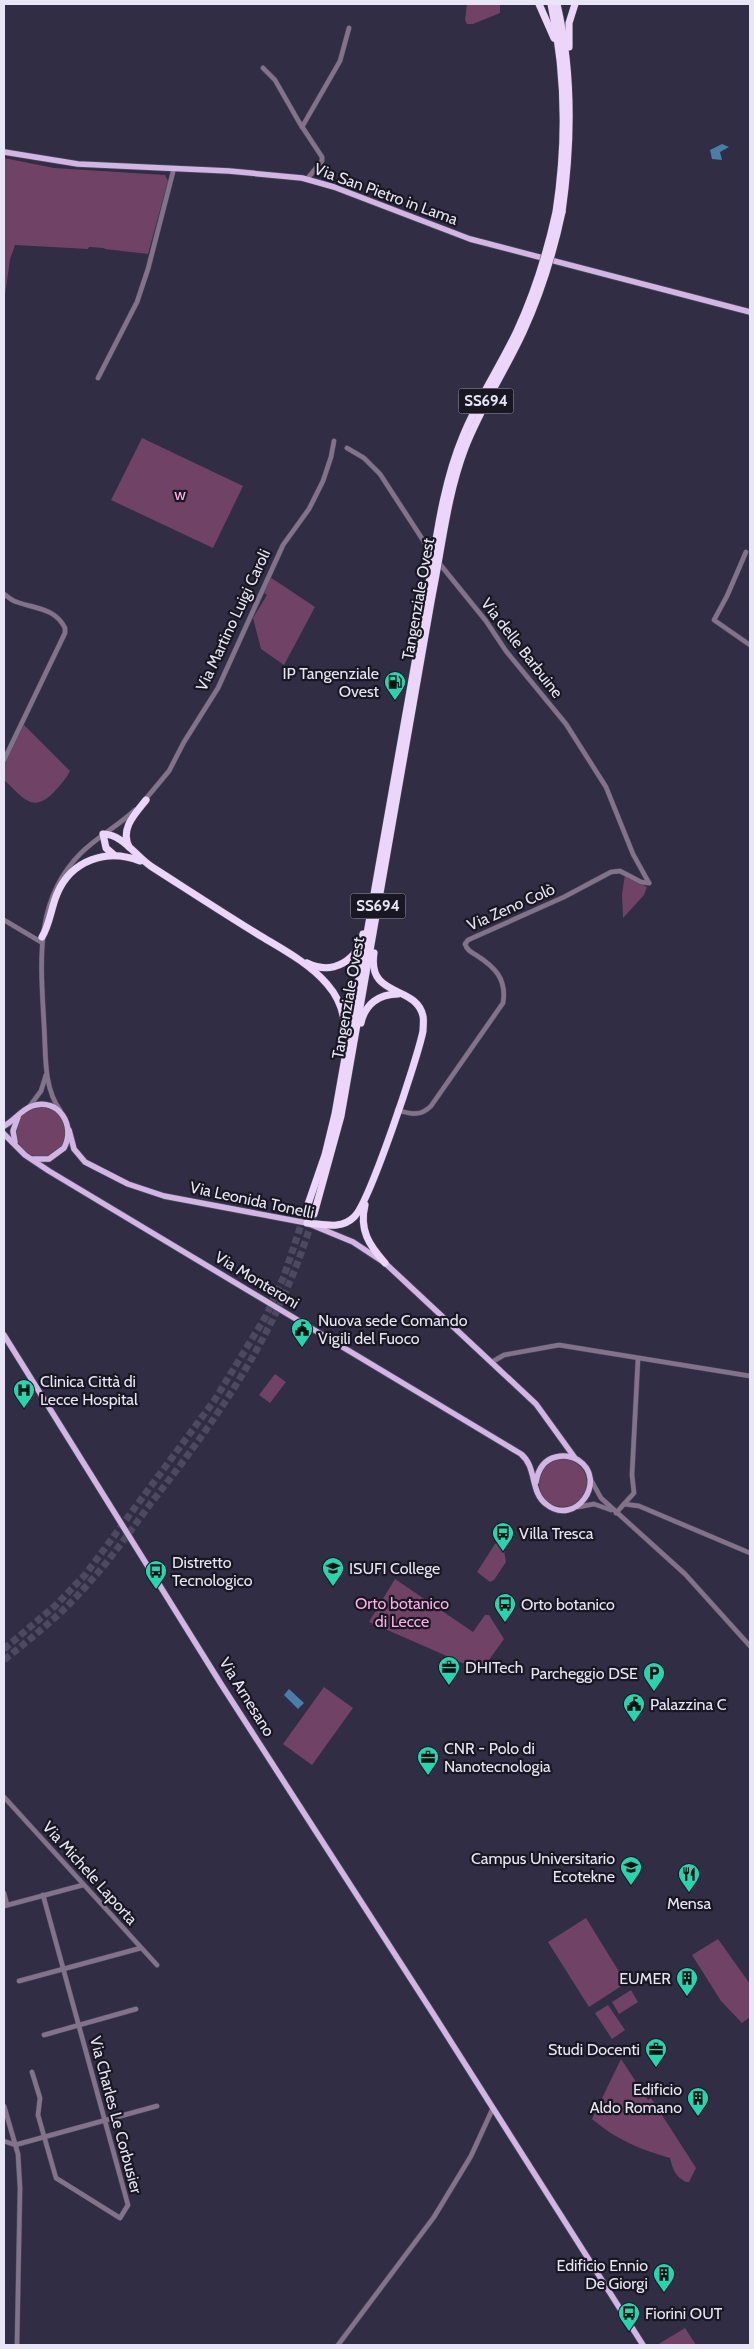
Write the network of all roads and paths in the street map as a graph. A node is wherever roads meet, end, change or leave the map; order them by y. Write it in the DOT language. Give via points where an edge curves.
graph roads {
  1 [pos="539,4"];
  2 [pos="550,4"];
  3 [pos="557,4"];
  4 [pos="575,4"];
  5 [pos="349,28"];
  6 [pos="263,68"];
  7 [pos="570,90"];
  8 [pos="564,102"];
  9 [pos="302,127"];
  10 [pos="4,152"];
  11 [pos="174,168"];
  12 [pos="307,179"];
  13 [pos="559,212"];
  14 [pos="750,312"];
  15 [pos="98,378"];
  16 [pos="334,441"];
  17 [pos="347,448"];
  18 [pos="746,552"];
  19 [pos="4,594"];
  20 [pos="430,596"];
  21 [pos="750,645"];
  22 [pos="4,760"];
  23 [pos="146,800"];
  24 [pos="103,834"];
  25 [pos="132,851"];
  26 [pos="114,854"];
  27 [pos="150,866"];
  28 [pos="378,875"];
  29 [pos="382,882"];
  30 [pos="649,883"];
  31 [pos="4,920"];
  32 [pos="41,940"];
  33 [pos="293,956"];
  34 [pos="400,994"];
  35 [pos="47,1063"];
  36 [pos="348,1076"];
  37 [pos="27,1108"];
  38 [pos="398,1110"];
  39 [pos="335,1114"];
  40 [pos="19,1116"];
  41 [pos="64,1116"];
  42 [pos="4,1126"];
  43 [pos="69,1130"];
  44 [pos="4,1134"];
  45 [pos="16,1144"];
  46 [pos="30,1158"];
  47 [pos="366,1198"];
  48 [pos="306,1210"];
  49 [pos="314,1214"];
  50 [pos="307,1223"];
  51 [pos="385,1264"];
  52 [pos="4,1335"];
  53 [pos="638,1359"];
  54 [pos="492,1362"];
  55 [pos="750,1376"];
  56 [pos="576,1458"];
  57 [pos="590,1479"];
  58 [pos="536,1482"];
  59 [pos="624,1504"];
  60 [pos="574,1508"];
  61 [pos="615,1512"];
  62 [pos="750,1553"];
  63 [pos="750,1646"];
  64 [pos="4,1797"];
  65 [pos="84,1884"];
  66 [pos="4,1893"];
  67 [pos="43,1895"];
  68 [pos="5,1905"];
  69 [pos="141,1948"];
  70 [pos="157,1965"];
  71 [pos="63,1970"];
  72 [pos="19,1981"];
  73 [pos="136,2009"];
  74 [pos="79,2025"];
  75 [pos="44,2035"];
  76 [pos="32,2072"];
  77 [pos="4,2106"];
  78 [pos="157,2106"];
  79 [pos="493,2108"];
  80 [pos="105,2121"];
  81 [pos="45,2137"];
  82 [pos="4,2141"];
  83 [pos="15,2145"];
  84 [pos="17,2345"];
  85 [pos="338,2345"];
  86 [pos="643,2345"];
  1 -- 8 [label="highway" via="552,32"];
  2 -- 8 [label="highway, Tangenziale Ovest / SS694" via="559,47"];
  3 -- 7 [label="highway, Tangenziale Ovest / SS694"];
  4 -- 7 [label="highway" via="569,23"];
  5 -- 9 [label="street" via="340,61"];
  6 -- 9 [label="street" via="275,80"];
  7 -- 13 [label="highway, Tangenziale Ovest / SS694" via="570,149"];
  8 -- 13 [label="highway, Tangenziale Ovest / SS694"];
  9 -- 12 [label="street" via="322,157"];
  10 -- 11 [label="main road, Via San Pietro in Lama" via="78,164"];
  11 -- 12 [label="main road, Via San Pietro in Lama"];
  11 -- 15 [label="street" via="137,302"];
  12 -- 14 [label="main road, Via San Pietro in Lama" via="470,238"];
  13 -- 20 [label="highway, Tangenziale Ovest / SS694, bridge" via="528,306 474,412 455,458 444,500"];
  16 -- 23 [label="street, Via Martino Luigi Caroli" via="323,481 309,510 283,545 218,688 169,771"];
  17 -- 30 [label="street, Via delle Barbuine" via="364,458 380,474 427,548 566,724 606,787 633,854"];
  18 -- 21 [label="street" via="714,620"];
  19 -- 22 [label="street" via="19,603 54,614 65,628 65,633"];
  20 -- 28 [label="highway, Tangenziale Ovest / SS694"];
  20 -- 29 [label="highway, Tangenziale Ovest / SS694"];
  23 -- 24 [label="street, Via Martino Luigi Caroli"];
  23 -- 25 [label="highway" via="127,827 127,842"];
  24 -- 25 [label="highway" via="118,838"];
  24 -- 26 [label="highway" via="106,848"];
  24 -- 32 [label="street, Via Martino Luigi Caroli" via="80,854 54,891 45,915"];
  25 -- 27 [label="highway"];
  26 -- 27 [label="highway"];
  26 -- 32 [label="highway" via="93,859 68,876 57,893"];
  27 -- 33 [label="highway"];
  28 -- 33 [label="highway" via="363,937 352,956 339,966 329,968 311,965"];
  28 -- 39 [label="highway, Tangenziale Ovest / SS694"];
  29 -- 34 [label="highway" via="384,889 373,965 378,980"];
  29 -- 36 [label="highway, Tangenziale Ovest / SS694"];
  30 -- 38 [label="street, Via Zeno Colò" via="620,872 611,872 468,940 465,944 468,949 500,975 503,1003 431,1106 421,1114"];
  31 -- 32 [label="street"];
  32 -- 35 [label="street, Via Martino Luigi Caroli"];
  33 -- 39 [label="highway" via="328,985 338,999 343,1015 345,1031"];
  34 -- 36 [label="highway" via="379,998 364,1012 352,1072"];
  34 -- 38 [label="highway" via="414,1001 422,1015 423,1030"];
  35 -- 37 [label="street, Via Martino Luigi Caroli" via="44,1085"];
  35 -- 41 [label="street, Via Martino Luigi Caroli" via="50,1092"];
  36 -- 49 [label="highway, Tangenziale Ovest / SS694"];
  37 -- 40 [label="main road"];
  37 -- 41 [label="main road" via="46,1105"];
  38 -- 47 [label="highway"];
  39 -- 48 [label="highway, Tangenziale Ovest / SS694"];
  40 -- 42 [label="main road"];
  40 -- 45 [label="main road" via="13,1131"];
  41 -- 43 [label="main road"];
  43 -- 46 [label="main road" via="64,1148 55,1157"];
  43 -- 50 [label="main road, Via Leonida Tonelli" via="74,1149 85,1162 134,1186 164,1196"];
  44 -- 45 [label="main road, Via Monteroni"];
  45 -- 46 [label="main road, Via Monteroni"];
  46 -- 58 [label="main road, Via Monteroni" via="521,1454 529,1463"];
  47 -- 50 [label="highway" via="358,1214 342,1225"];
  47 -- 51 [label="highway" via="365,1234"];
  50 -- 51 [label="main road, Via Leonida Tonelli" via="354,1242"];
  51 -- 54 [label="main road, Via Leonida Tonelli"];
  52 -- 79 [label="main road, Via Arnesano" via="221,1684"];
  53 -- 54 [label="street" via="552,1345 504,1355"];
  53 -- 55 [label="street"];
  53 -- 59 [label="street" via="632,1475 634,1493"];
  54 -- 56 [label="main road, Via Leonida Tonelli" via="536,1404"];
  56 -- 57 [label="main road" via="588,1470"];
  56 -- 58 [label="main road" via="560,1456 546,1462 537,1474"];
  57 -- 60 [label="main road" via="587,1496"];
  57 -- 61 [label="street" via="596,1492"];
  58 -- 60 [label="main road, Via Monteroni" via="545,1504 560,1510"];
  59 -- 61 [label="street"];
  59 -- 62 [label="street" via="639,1506"];
  60 -- 61 [label="street" via="594,1504"];
  61 -- 63 [label="street" via="685,1574"];
  64 -- 65 [label="street, Via Michele Laporta"];
  65 -- 67 [label="street"];
  65 -- 69 [label="street, Via Michele Laporta"];
  66 -- 68 [label="street"];
  67 -- 68 [label="street"];
  67 -- 71 [label="street, Via Charles Le Corbusier"];
  69 -- 70 [label="street, Via Michele Laporta"];
  69 -- 71 [label="street"];
  71 -- 72 [label="street"];
  71 -- 74 [label="street, Via Charles Le Corbusier"];
  73 -- 74 [label="street"];
  74 -- 75 [label="street"];
  74 -- 80 [label="street, Via Charles Le Corbusier"];
  76 -- 81 [label="street, Via Charles Le Corbusier" via="40,2098 38,2115"];
  77 -- 83 [label="street"];
  78 -- 80 [label="street"];
  79 -- 85 [label="street" via="471,2156 442,2204"];
  79 -- 86 [label="main road, Via Arnesano"];
  80 -- 81 [label="street"];
  80 -- 81 [label="street, Via Charles Le Corbusier" via="128,2205 120,2218 56,2178"];
  81 -- 83 [label="street"];
  82 -- 83 [label="street"];
  83 -- 84 [label="street" via="20,2188"];
}
